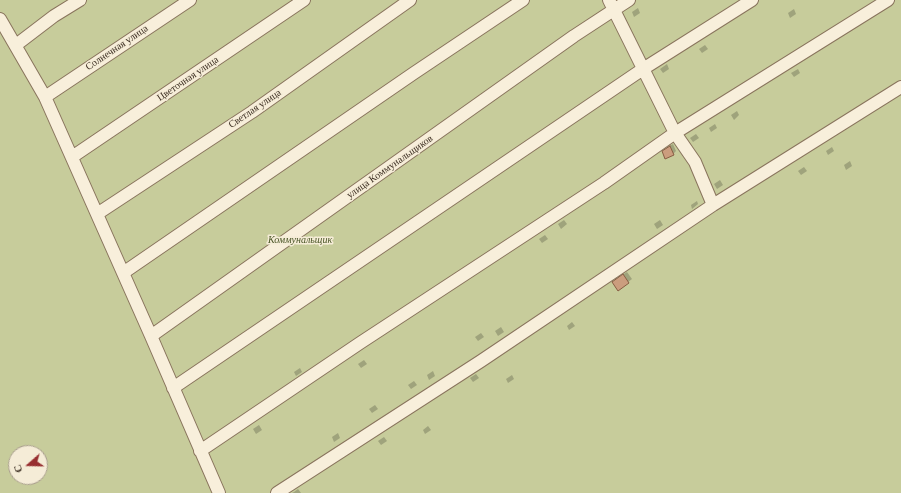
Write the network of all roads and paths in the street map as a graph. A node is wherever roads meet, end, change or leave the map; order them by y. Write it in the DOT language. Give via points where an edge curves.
graph roads {
  1 [pos="80,0"];
  2 [pos="190,0"];
  3 [pos="304,0"];
  4 [pos="410,0"];
  5 [pos="523,0"];
  6 [pos="629,0"];
  7 [pos="752,0"];
  8 [pos="888,0"];
  9 [pos="612,5"];
  10 [pos="0,19"];
  11 [pos="16,45"];
  12 [pos="642,69"];
  13 [pos="901,87"];
  14 [pos="45,97"];
  15 [pos="675,133"];
  16 [pos="72,157"];
  17 [pos="713,205"];
  18 [pos="97,214"];
  19 [pos="123,273"];
  20 [pos="151,336"];
  21 [pos="173,388"];
  22 [pos="200,451"];
  23 [pos="219,493"];
  24 [pos="277,493"];
  1 -- 11 [label="street"];
  2 -- 14 [label="street, Солнечная улица"];
  3 -- 16 [label="street, Цветочная улица"];
  4 -- 18 [label="street, Светлая улица" via="252,112"];
  5 -- 19 [label="street"];
  6 -- 9 [label="street, улица Коммунальщиков"];
  7 -- 12 [label="street"];
  8 -- 15 [label="street"];
  9 -- 12 [label="street"];
  9 -- 20 [label="street, улица Коммунальщиков" via="574,36"];
  10 -- 11 [label="street"];
  11 -- 14 [label="street"];
  12 -- 15 [label="street"];
  12 -- 21 [label="street"];
  13 -- 17 [label="street"];
  14 -- 16 [label="street"];
  15 -- 17 [label="street" via="695,162"];
  15 -- 22 [label="street" via="604,183 366,338"];
  16 -- 18 [label="street"];
  17 -- 24 [label="street"];
  18 -- 19 [label="street"];
  19 -- 20 [label="street"];
  20 -- 21 [label="street"];
  21 -- 22 [label="street"];
  22 -- 23 [label="street"];
}
